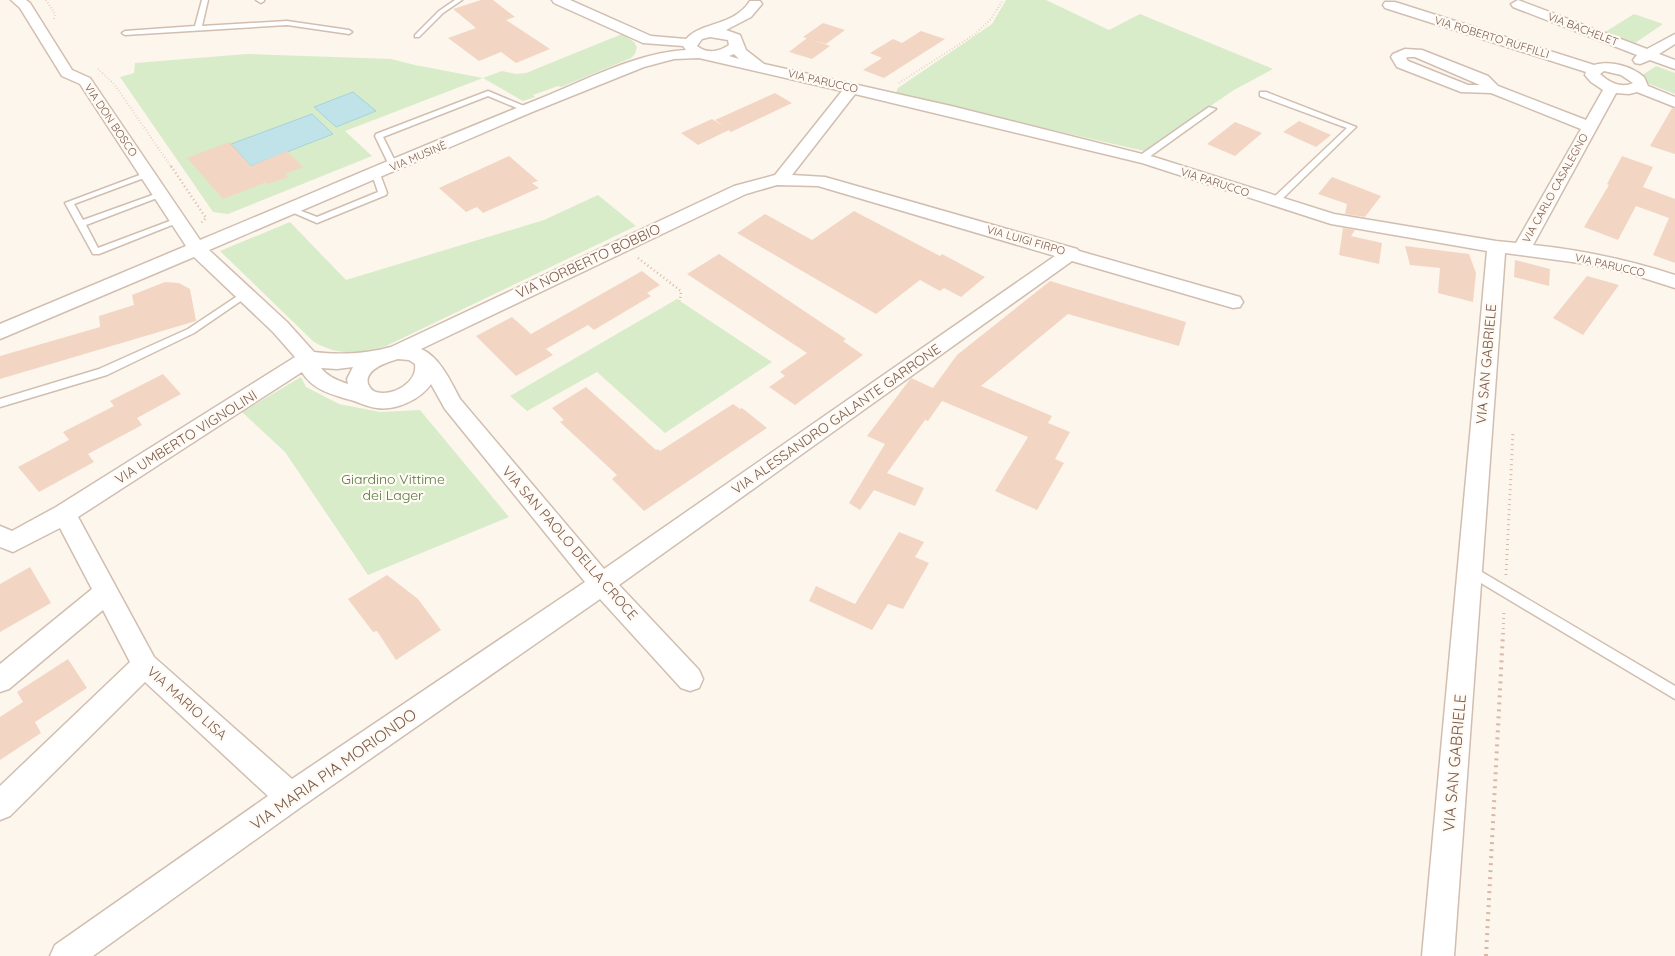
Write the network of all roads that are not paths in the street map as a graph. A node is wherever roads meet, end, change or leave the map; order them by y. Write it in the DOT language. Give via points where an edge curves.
graph roads {
  1 [pos="18,0"];
  2 [pos="205,0"];
  3 [pos="459,0"];
  4 [pos="559,0"];
  5 [pos="754,2"];
  6 [pos="1518,4"];
  7 [pos="1390,5"];
  8 [pos="198,28"];
  9 [pos="349,32"];
  10 [pos="125,33"];
  11 [pos="701,35"];
  12 [pos="416,36"];
  13 [pos="1675,38"];
  14 [pos="648,40"];
  15 [pos="734,42"];
  16 [pos="682,48"];
  17 [pos="662,49"];
  18 [pos="701,54"];
  19 [pos="1648,54"];
  20 [pos="639,64"];
  21 [pos="1675,65"];
  22 [pos="758,66"];
  23 [pos="1594,70"];
  24 [pos="1625,71"];
  25 [pos="1612,87"];
  26 [pos="852,88"];
  27 [pos="1639,88"];
  28 [pos="1493,90"];
  29 [pos="1264,94"];
  30 [pos="1675,102"];
  31 [pos="1212,108"];
  32 [pos="527,109"];
  33 [pos="1589,127"];
  34 [pos="1142,158"];
  35 [pos="394,167"];
  36 [pos="148,175"];
  37 [pos="780,180"];
  38 [pos="819,180"];
  39 [pos="161,196"];
  40 [pos="1275,201"];
  41 [pos="178,221"];
  42 [pos="81,224"];
  43 [pos="1496,247"];
  44 [pos="1522,248"];
  45 [pos="197,249"];
  46 [pos="1071,253"];
  47 [pos="1675,282"];
  48 [pos="245,294"];
  49 [pos="1233,302"];
  50 [pos="0,332"];
  51 [pos="398,352"];
  52 [pos="375,358"];
  53 [pos="308,359"];
  54 [pos="423,359"];
  55 [pos="362,395"];
  56 [pos="388,400"];
  57 [pos="0,403"];
  58 [pos="452,404"];
  59 [pos="64,514"];
  60 [pos="0,536"];
  61 [pos="1470,570"];
  62 [pos="602,584"];
  63 [pos="106,592"];
  64 [pos="145,665"];
  65 [pos="690,679"];
  66 [pos="0,680"];
  67 [pos="1675,693"];
  68 [pos="292,797"];
  69 [pos="0,806"];
  70 [pos="66,956"];
  71 [pos="1438,956"];
  1 -- 36 [label="street, VIA DON BOSCO" via="67,73 85,81"];
  2 -- 8 [label="lane"];
  3 -- 12 [label="lane"];
  4 -- 14 [label="street"];
  5 -- 11 [label="street" via="751,12"];
  5 -- 15 [label="street" via="753,15 733,31"];
  6 -- 19 [label="street, VIA BACHELET"];
  7 -- 23 [label="street, VIA ROBERTO RUFFILLI"];
  8 -- 9 [label="lane" via="288,23"];
  8 -- 10 [label="lane"];
  11 -- 15 [label="street" via="717,32"];
  11 -- 16 [label="street"];
  11 -- 18 [label="street" via="693,39 690,46"];
  13 -- 19 [label="street"];
  14 -- 16 [label="street"];
  14 -- 17 [label="street"];
  14 -- 20 [label="street"];
  15 -- 18 [label="street" via="727,53"];
  15 -- 22 [label="street" via="740,54"];
  16 -- 17 [label="street"];
  16 -- 18 [label="street"];
  16 -- 20 [label="street"];
  17 -- 20 [label="street"];
  18 -- 22 [label="street, VIA PARUCCO"];
  19 -- 21 [label="street, VIA BACHELET"];
  19 -- 24 [label="street"];
  20 -- 32 [label="street, VIA MUSINÈ"];
  22 -- 26 [label="street, VIA PARUCCO"];
  23 -- 24 [label="street" via="1610,68"];
  23 -- 25 [label="street" via="1592,75 1595,79"];
  24 -- 27 [label="street" via="1641,82"];
  25 -- 27 [label="street" via="1625,90"];
  25 -- 33 [label="street, VIA CARLO CASALEGNO"];
  26 -- 34 [label="street, VIA PARUCCO"];
  26 -- 37 [label="street"];
  27 -- 30 [label="street"];
  28 -- 28 [label="street, VIA CARLO CASALEGNO" via="1483,79 1418,53 1405,52 1398,57 1402,64 1466,90"];
  28 -- 33 [label="street, VIA CARLO CASALEGNO"];
  29 -- 40 [label="lane" via="1352,127"];
  31 -- 34 [label="lane"];
  32 -- 35 [label="street, VIA MUSINÈ"];
  32 -- 35 [label="lane" via="488,93 379,136"];
  33 -- 44 [label="street, VIA CARLO CASALEGNO"];
  34 -- 40 [label="street, VIA PARUCCO"];
  35 -- 45 [label="street, VIA MUSINÈ"];
  36 -- 39 [label="street, VIA DON BOSCO"];
  36 -- 42 [label="lane" via="69,203"];
  37 -- 38 [label="street, VIA NORBERTO BOBBIO"];
  37 -- 51 [label="street, VIA NORBERTO BOBBIO" via="740,190"];
  38 -- 46 [label="street, VIA LUIGI FIRPO"];
  39 -- 41 [label="street, VIA DON BOSCO"];
  39 -- 42 [label="lane"];
  40 -- 43 [label="street, VIA PARUCCO" via="1331,219"];
  41 -- 42 [label="lane" via="96,252"];
  41 -- 45 [label="street, VIA DON BOSCO"];
  43 -- 44 [label="street, VIA PARUCCO"];
  43 -- 61 [label="street, VIA SAN GABRIELE"];
  44 -- 47 [label="street, VIA PARUCCO" via="1595,260"];
  45 -- 48 [label="street"];
  45 -- 50 [label="street, VIA MUSINÈ"];
  46 -- 49 [label="street, VIA LUIGI FIRPO"];
  46 -- 62 [label="street, VIA ALESSANDRO GALANTE GARRONE"];
  48 -- 53 [label="street"];
  48 -- 57 [label="lane" via="191,331 103,372"];
  51 -- 52 [label="street"];
  51 -- 54 [label="street" via="408,352"];
  52 -- 53 [label="street" via="338,362"];
  52 -- 55 [label="street" via="359,373 356,381"];
  53 -- 55 [label="street" via="313,373 325,384"];
  53 -- 59 [label="street, VIA UMBERTO VIGNOLINI"];
  54 -- 56 [label="street" via="426,372 417,386"];
  54 -- 58 [label="street, VIA SAN PAOLO DELLA CROCE" via="441,382"];
  55 -- 56 [label="street"];
  56 -- 58 [label="street" via="424,398"];
  58 -- 62 [label="street, VIA SAN PAOLO DELLA CROCE"];
  59 -- 60 [label="street" via="13,542"];
  59 -- 63 [label="street, VIA MARIO LISA"];
  61 -- 67 [label="lane"];
  61 -- 71 [label="street, VIA SAN GABRIELE"];
  62 -- 65 [label="street, VIA SAN PAOLO DELLA CROCE"];
  62 -- 68 [label="street, VIA MARIA PIA MORIONDO"];
  63 -- 64 [label="street, VIA MARIO LISA"];
  63 -- 66 [label="street"];
  64 -- 68 [label="street, VIA MARIO LISA"];
  64 -- 69 [label="street"];
  68 -- 70 [label="street, VIA MARIA PIA MORIONDO"];
}
